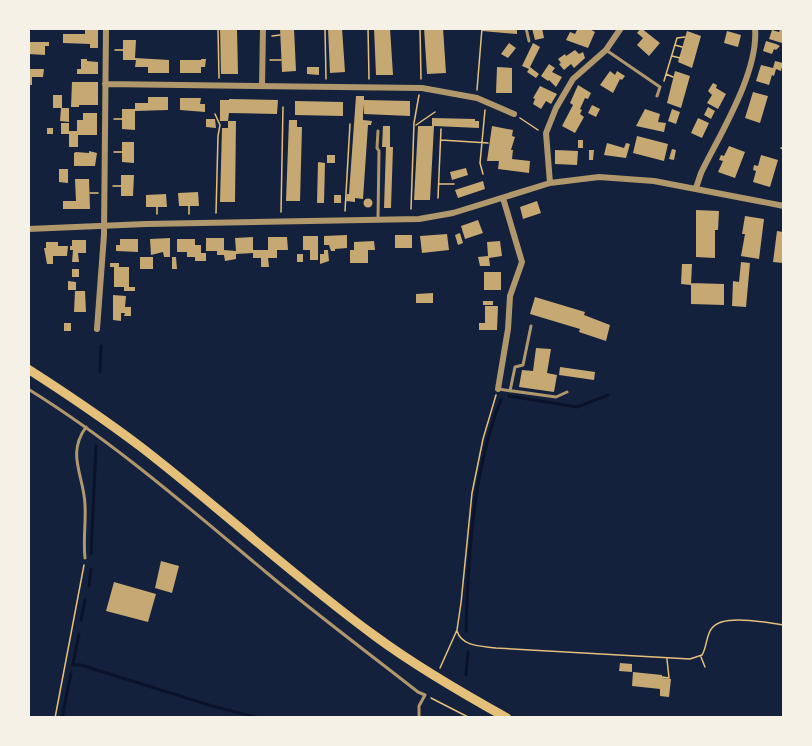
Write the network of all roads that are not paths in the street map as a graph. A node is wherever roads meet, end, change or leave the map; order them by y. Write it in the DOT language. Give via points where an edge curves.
graph roads {
  1 [pos="106,28"];
  2 [pos="263,28"];
  3 [pos="526,28"];
  4 [pos="621,28"];
  5 [pos="755,28"];
  6 [pos="529,41"];
  7 [pos="606,50"];
  8 [pos="105,84"];
  9 [pos="262,86"];
  10 [pos="657,96"];
  11 [pos="514,114"];
  12 [pos="378,131"];
  13 [pos="550,183"];
  14 [pos="696,188"];
  15 [pos="503,198"];
  16 [pos="783,206"];
  17 [pos="378,219"];
  18 [pos="105,226"];
  19 [pos="28,229"];
  20 [pos="531,326"];
  21 [pos="97,329"];
  22 [pos="28,369"];
  23 [pos="28,389"];
  24 [pos="498,389"];
  25 [pos="510,391"];
  26 [pos="567,392"];
  27 [pos="86,427"];
  28 [pos="85,558"];
  29 [pos="419,717"];
  30 [pos="507,717"];
  1 -- 8 [label="street"];
  2 -- 9 [label="street"];
  3 -- 6 [label="lane"];
  4 -- 7 [label="street"];
  5 -- 14 [label="street" via="756,45 746,80"];
  7 -- 10 [label="lane" via="660,87"];
  7 -- 13 [label="street" via="566,88 552,116 546,133"];
  8 -- 9 [label="street"];
  8 -- 18 [label="street"];
  9 -- 11 [label="street" via="422,88 477,98"];
  12 -- 17 [label="lane"];
  13 -- 14 [label="street" via="599,177"];
  13 -- 15 [label="street"];
  14 -- 16 [label="street"];
  15 -- 17 [label="street" via="419,219"];
  15 -- 24 [label="street" via="522,262 510,296"];
  17 -- 18 [label="street"];
  18 -- 19 [label="street"];
  18 -- 21 [label="street"];
  20 -- 25 [label="lane" via="523,365 515,367"];
  22 -- 30 [label="main road" via="133,441 377,638 435,677"];
  23 -- 27 [label="lane"];
  24 -- 25 [label="lane"];
  25 -- 26 [label="lane" via="556,397"];
  27 -- 28 [label="lane" via="78,438 76,455 85,505"];
  27 -- 29 [label="lane" via="425,695"];
}
